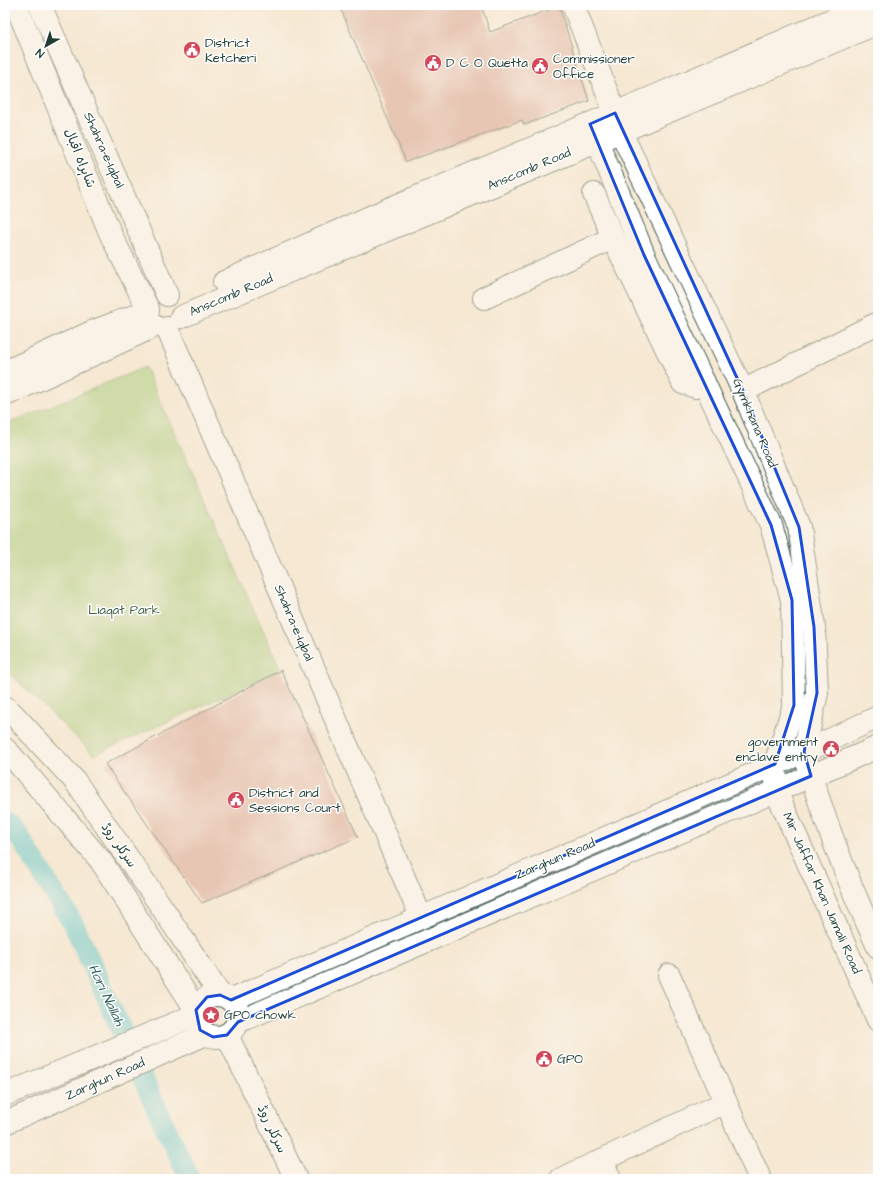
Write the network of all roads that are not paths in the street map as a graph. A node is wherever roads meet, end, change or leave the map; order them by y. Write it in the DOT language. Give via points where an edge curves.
graph roads {
  1 [pos="16,5"];
  2 [pos="40,5"];
  3 [pos="573,5"];
  4 [pos="866,5"];
  5 [pos="878,23"];
  6 [pos="618,122"];
  7 [pos="593,132"];
  8 [pos="594,194"];
  9 [pos="613,238"];
  10 [pos="484,298"];
  11 [pos="163,312"];
  12 [pos="878,323"];
  13 [pos="5,372"];
  14 [pos="704,382"];
  15 [pos="743,391"];
  16 [pos="5,395"];
  17 [pos="5,707"];
  18 [pos="878,717"];
  19 [pos="878,747"];
  20 [pos="5,750"];
  21 [pos="804,752"];
  22 [pos="775,764"];
  23 [pos="811,776"];
  24 [pos="776,790"];
  25 [pos="421,917"];
  26 [pos="878,947"];
  27 [pos="669,975"];
  28 [pos="226,997"];
  29 [pos="196,1013"];
  30 [pos="878,1020"];
  31 [pos="232,1029"];
  32 [pos="206,1034"];
  33 [pos="5,1095"];
  34 [pos="726,1102"];
  35 [pos="5,1123"];
  36 [pos="606,1169"];
  37 [pos="296,1179"];
  38 [pos="561,1179"];
  39 [pos="760,1179"];
  1 -- 11 [label="street, شاہراہ اقبال" via="111,235"];
  2 -- 11 [label="street, Shahra-e-Iqbal"];
  3 -- 6 [label="street, Gymkhana Road"];
  4 -- 6 [label="street, Anscomb Road"];
  5 -- 6 [label="street, Anscomb Road"];
  6 -- 7 [label="street, Anscomb Road"];
  6 -- 15 [label="street, Gymkhana Road"];
  7 -- 11 [label="street, Anscomb Road"];
  7 -- 14 [label="street" via="644,255"];
  8 -- 9 [label="street"];
  9 -- 10 [label="street"];
  9 -- 14 [label="street" via="683,383 696,387"];
  11 -- 13 [label="street, Anscomb Road" via="94,331"];
  11 -- 16 [label="street, Anscomb Road"];
  11 -- 25 [label="street, Shahra-e-Iqbal"];
  12 -- 15 [label="street"];
  14 -- 22 [label="street" via="771,525 792,600 794,705"];
  15 -- 21 [label="street, Gymkhana Road" via="799,527 814,627 817,694"];
  17 -- 28 [label="street, سرکلر روڈ" via="75,782"];
  18 -- 21 [label="street, Zarghun Road"];
  19 -- 23 [label="street, Zarghun Road"];
  20 -- 29 [label="street, سرکلر روڈ" via="101,861"];
  21 -- 22 [label="street, Zarghun Road"];
  21 -- 23 [label="street"];
  22 -- 24 [label="street, Mir Jaffar Khan Jamali Road"];
  22 -- 25 [label="street, Zarghun Road"];
  23 -- 24 [label="street, Zarghun Road"];
  23 -- 26 [label="street" via="858,903"];
  24 -- 30 [label="street, Mir Jaffar Khan Jamali Road"];
  24 -- 31 [label="street, Zarghun Road"];
  25 -- 28 [label="street, Zarghun Road"];
  27 -- 34 [label="street"];
  28 -- 29 [label="street" via="207,997 202,1000"];
  28 -- 31 [label="street" via="238,1010 239,1016"];
  29 -- 32 [label="street" via="200,1030"];
  29 -- 33 [label="street, Zarghun Road"];
  31 -- 32 [label="street" via="220,1037"];
  31 -- 37 [label="street, سرکلر روڈ"];
  32 -- 35 [label="street, Zarghun Road"];
  34 -- 36 [label="street"];
  34 -- 39 [label="street"];
  36 -- 38 [label="street"];
}
